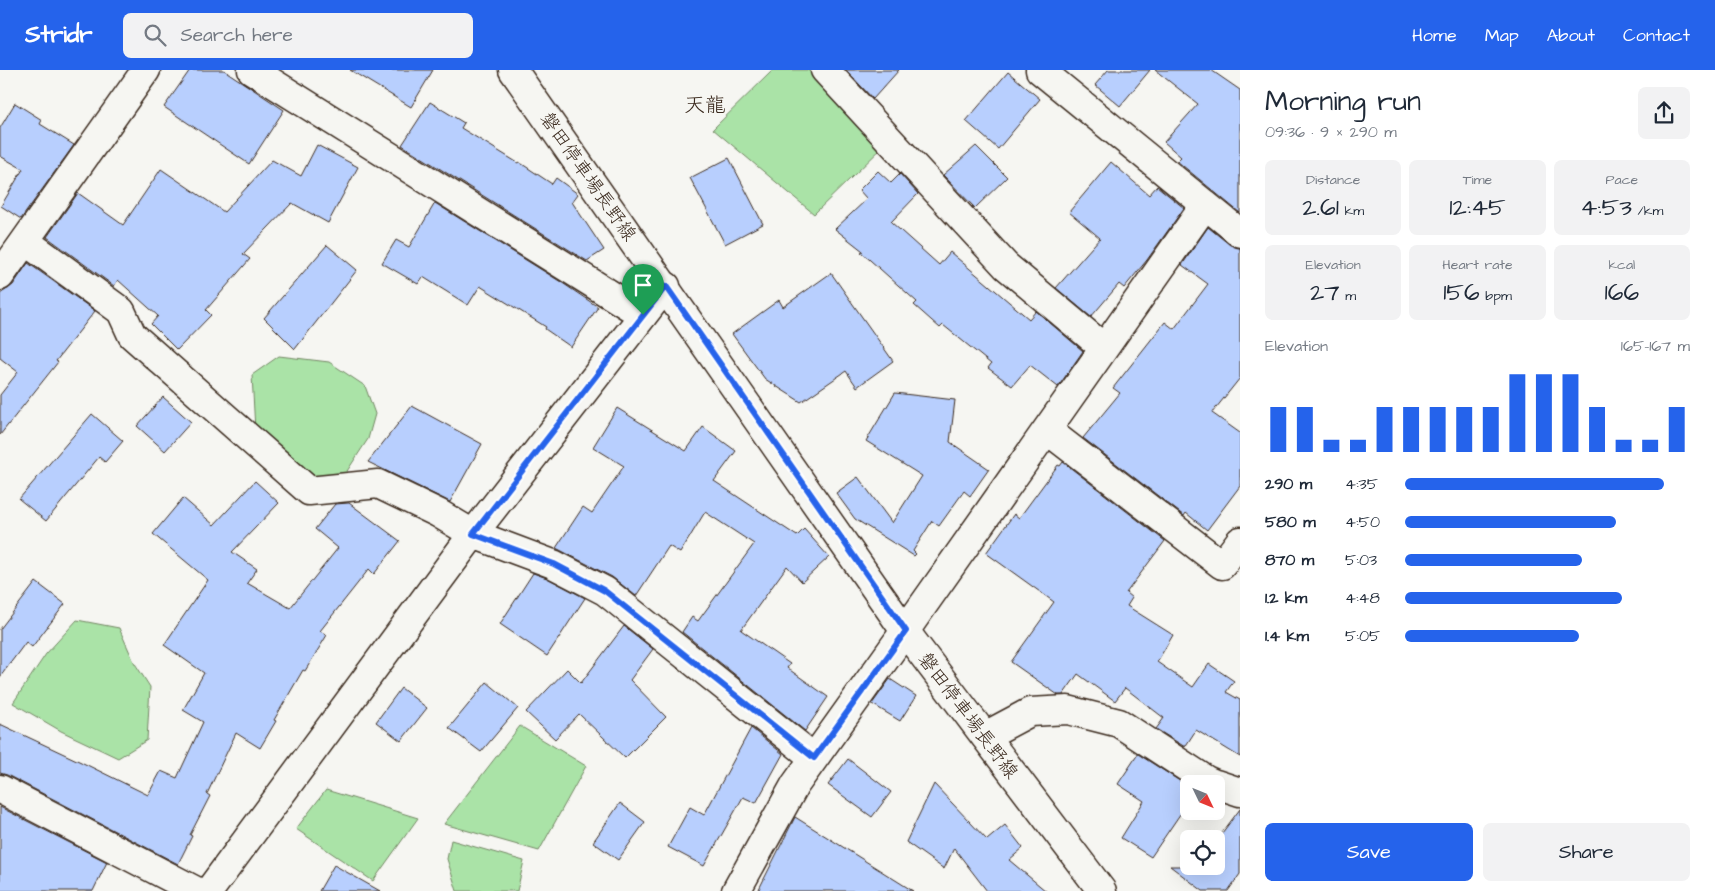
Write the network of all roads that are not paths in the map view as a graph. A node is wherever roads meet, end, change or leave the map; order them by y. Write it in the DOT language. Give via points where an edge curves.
graph roads {
  1 [pos="146,70"];
  2 [pos="252,70"];
  3 [pos="514,70"];
  4 [pos="825,70"];
  5 [pos="1040,70"];
  6 [pos="1205,205"];
  7 [pos="1240,233"];
  8 [pos="25,241"];
  9 [pos="0,276"];
  10 [pos="666,286"];
  11 [pos="643,315"];
  12 [pos="1104,348"];
  13 [pos="1047,430"];
  14 [pos="473,534"];
  15 [pos="1240,541"];
  16 [pos="906,631"];
  17 [pos="985,736"];
  18 [pos="814,758"];
  19 [pos="1198,775"];
  20 [pos="1225,787"];
  21 [pos="0,789"];
  22 [pos="1240,792"];
  23 [pos="196,891"];
  24 [pos="209,891"];
  25 [pos="736,891"];
  26 [pos="1102,891"];
  1 -- 8 [label="street"];
  2 -- 11 [label="street"];
  3 -- 10 [label="street, 磐田停車場長野線"];
  4 -- 12 [label="street" via="1006,266"];
  5 -- 6 [label="street"];
  6 -- 7 [label="street"];
  6 -- 12 [label="street"];
  8 -- 9 [label="street"];
  8 -- 14 [label="street" via="121,312 132,335 309,491 378,484"];
  10 -- 11 [label="street"];
  10 -- 16 [label="street, 磐田停車場長野線"];
  11 -- 14 [label="street"];
  12 -- 13 [label="street"];
  13 -- 15 [label="street" via="1222,565"];
  13 -- 16 [label="street"];
  14 -- 18 [label="street" via="554,564 605,591"];
  14 -- 24 [label="street"];
  16 -- 17 [label="street, 磐田停車場長野線"];
  16 -- 18 [label="street"];
  17 -- 19 [label="street" via="1030,712 1068,710 1119,723"];
  17 -- 26 [label="street, 磐田停車場長野線"];
  18 -- 25 [label="street" via="795,785"];
  20 -- 22 [label="street"];
  21 -- 23 [label="street"];
}
